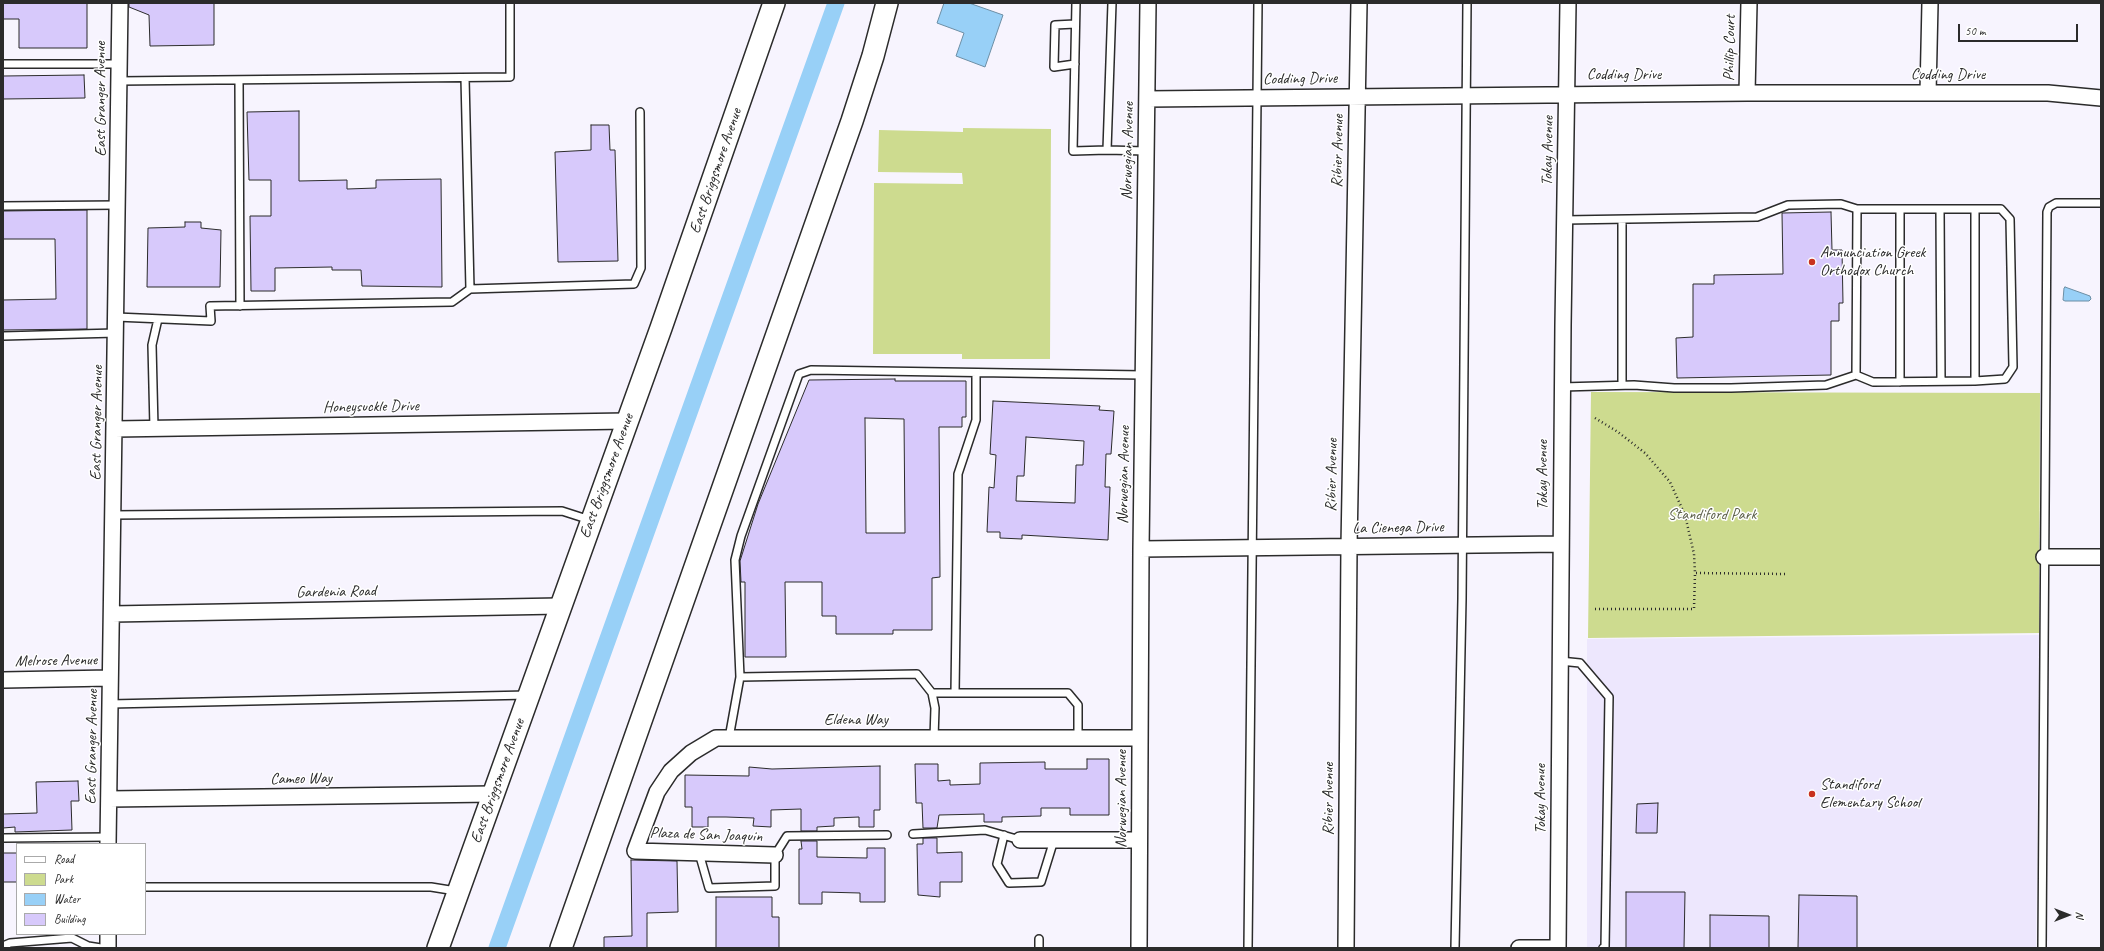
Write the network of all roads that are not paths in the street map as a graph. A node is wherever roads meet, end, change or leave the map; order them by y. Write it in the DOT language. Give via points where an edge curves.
graph roads {
  1 [pos="120,3"];
  2 [pos="510,3"];
  3 [pos="774,3"];
  4 [pos="887,3"];
  5 [pos="1076,3"];
  6 [pos="1112,3"];
  7 [pos="1148,3"];
  8 [pos="1258,3"];
  9 [pos="1359,3"];
  10 [pos="1467,3"];
  11 [pos="1568,3"];
  12 [pos="1748,3"];
  13 [pos="1930,3"];
  14 [pos="1075,24"];
  15 [pos="3,64"];
  16 [pos="119,64"];
  17 [pos="1075,64"];
  18 [pos="465,78"];
  19 [pos="239,80"];
  20 [pos="119,81"];
  21 [pos="1747,93"];
  22 [pos="1928,93"];
  23 [pos="1566,94"];
  24 [pos="1466,95"];
  25 [pos="1357,96"];
  26 [pos="1257,98"];
  27 [pos="2101,98"];
  28 [pos="1147,99"];
  29 [pos="640,112"];
  30 [pos="1107,150"];
  31 [pos="1146,151"];
  32 [pos="2101,203"];
  33 [pos="118,205"];
  34 [pos="3,206"];
  35 [pos="1857,210"];
  36 [pos="1900,210"];
  37 [pos="1940,210"];
  38 [pos="1975,210"];
  39 [pos="1564,220"];
  40 [pos="1622,220"];
  41 [pos="470,289"];
  42 [pos="240,306"];
  43 [pos="116,317"];
  44 [pos="158,319"];
  45 [pos="116,333"];
  46 [pos="3,336"];
  47 [pos="976,373"];
  48 [pos="1143,375"];
  49 [pos="1856,375"];
  50 [pos="1941,381"];
  51 [pos="1975,381"];
  52 [pos="1900,382"];
  53 [pos="1622,386"];
  54 [pos="1562,387"];
  55 [pos="627,421"];
  56 [pos="154,428"];
  57 [pos="115,429"];
  58 [pos="113,514"];
  59 [pos="592,520"];
  60 [pos="1561,544"];
  61 [pos="1462,545"];
  62 [pos="1349,546"];
  63 [pos="1254,547"];
  64 [pos="1140,549"];
  65 [pos="2044,557"];
  66 [pos="2101,557"];
  67 [pos="560,606"];
  68 [pos="112,614"];
  69 [pos="1560,661"];
  70 [pos="740,677"];
  71 [pos="110,678"];
  72 [pos="3,680"];
  73 [pos="932,694"];
  74 [pos="955,694"];
  75 [pos="529,695"];
  76 [pos="110,704"];
  77 [pos="729,738"];
  78 [pos="934,738"];
  79 [pos="1078,738"];
  80 [pos="1140,738"];
  81 [pos="493,794"];
  82 [pos="109,799"];
  83 [pos="913,834"];
  84 [pos="887,835"];
  85 [pos="1004,835"];
  86 [pos="3,838"];
  87 [pos="108,840"];
  88 [pos="1020,840"];
  89 [pos="1054,840"];
  90 [pos="1140,840"];
  91 [pos="636,851"];
  92 [pos="698,853"];
  93 [pos="775,855"];
  94 [pos="146,887"];
  95 [pos="458,891"];
  96 [pos="108,935"];
  97 [pos="1038,939"];
  98 [pos="3,946"];
  99 [pos="101,948"];
  100 [pos="108,948"];
  101 [pos="438,948"];
  102 [pos="449,948"];
  103 [pos="561,948"];
  104 [pos="1039,948"];
  105 [pos="1139,948"];
  106 [pos="1248,948"];
  107 [pos="1346,948"];
  108 [pos="1455,948"];
  109 [pos="1519,948"];
  110 [pos="1558,948"];
  111 [pos="1603,948"];
  112 [pos="2042,948"];
  1 -- 16 [label="street, East Granger Avenue"];
  2 -- 18 [label="lane" via="510,77"];
  3 -- 55 [label="main road, East Briggsmore Avenue"];
  4 -- 103 [label="main road" via="852,121"];
  5 -- 14 [label="lane"];
  6 -- 30 [label="lane"];
  7 -- 28 [label="street, Norwegian Avenue"];
  8 -- 26 [label="lane"];
  9 -- 25 [label="street, Ribier Avenue"];
  10 -- 24 [label="lane"];
  11 -- 23 [label="street, Tokay Avenue"];
  12 -- 21 [label="street, Phillip Court"];
  13 -- 22 [label="street"];
  14 -- 17 [label="lane"];
  14 -- 17 [label="lane" via="1055,25 1054,67"];
  15 -- 16 [label="lane"];
  16 -- 20 [label="street, East Granger Avenue"];
  17 -- 30 [label="lane" via="1073,151"];
  18 -- 19 [label="lane"];
  18 -- 41 [label="lane"];
  19 -- 20 [label="lane"];
  19 -- 42 [label="lane"];
  20 -- 33 [label="street, East Granger Avenue"];
  21 -- 22 [label="street, Codding Drive"];
  21 -- 23 [label="street, Codding Drive"];
  22 -- 27 [label="street, Codding Drive" via="2048,93"];
  23 -- 24 [label="street, Codding Drive"];
  23 -- 39 [label="street, Tokay Avenue"];
  24 -- 25 [label="street, Codding Drive"];
  24 -- 61 [label="lane"];
  25 -- 26 [label="street, Codding Drive"];
  25 -- 62 [label="street, Ribier Avenue"];
  26 -- 28 [label="street, Codding Drive"];
  26 -- 63 [label="lane"];
  28 -- 31 [label="street, Norwegian Avenue"];
  29 -- 41 [label="lane" via="641,268 634,284"];
  30 -- 31 [label="lane"];
  31 -- 48 [label="street, Norwegian Avenue"];
  32 -- 65 [label="lane" via="2056,203 2049,207 2047,212"];
  33 -- 34 [label="lane"];
  33 -- 43 [label="street, East Granger Avenue"];
  35 -- 36 [label="lane"];
  35 -- 40 [label="lane" via="1841,204 1788,205 1757,217"];
  35 -- 49 [label="lane"];
  36 -- 37 [label="lane"];
  36 -- 52 [label="lane"];
  37 -- 38 [label="lane"];
  37 -- 50 [label="lane"];
  38 -- 51 [label="lane"];
  38 -- 51 [label="lane" via="2001,210 2010,219 2013,367 2005,379"];
  39 -- 40 [label="lane"];
  39 -- 54 [label="street, Tokay Avenue"];
  40 -- 53 [label="lane"];
  41 -- 42 [label="lane" via="452,302"];
  42 -- 44 [label="lane" via="210,306 211,321"];
  43 -- 44 [label="lane"];
  43 -- 45 [label="street, East Granger Avenue"];
  44 -- 56 [label="lane" via="152,345"];
  45 -- 46 [label="lane"];
  45 -- 57 [label="street, East Granger Avenue"];
  47 -- 48 [label="lane"];
  47 -- 70 [label="lane" via="811,370 799,374 741,536 735,560"];
  47 -- 74 [label="lane" via="976,420 958,474"];
  48 -- 64 [label="street, Norwegian Avenue"];
  49 -- 52 [label="lane" via="1873,382"];
  49 -- 53 [label="lane" via="1826,386"];
  50 -- 51 [label="lane"];
  50 -- 52 [label="lane"];
  53 -- 54 [label="lane"];
  54 -- 60 [label="street, Tokay Avenue"];
  55 -- 56 [label="street, Honeysuckle Drive"];
  55 -- 59 [label="main road, East Briggsmore Avenue"];
  56 -- 57 [label="street, Honeysuckle Drive"];
  57 -- 58 [label="street, East Granger Avenue"];
  58 -- 59 [label="lane" via="562,511"];
  58 -- 68 [label="street, East Granger Avenue"];
  59 -- 67 [label="main road, East Briggsmore Avenue"];
  60 -- 61 [label="street, La Cienega Drive"];
  60 -- 69 [label="street, Tokay Avenue"];
  61 -- 62 [label="street, La Cienega Drive"];
  61 -- 108 [label="lane"];
  62 -- 63 [label="street, La Cienega Drive"];
  62 -- 107 [label="street, Ribier Avenue"];
  63 -- 64 [label="street, La Cienega Drive"];
  63 -- 106 [label="lane"];
  64 -- 80 [label="street, Norwegian Avenue"];
  65 -- 66 [label="street"];
  65 -- 112 [label="lane"];
  67 -- 68 [label="street, Gardenia Road"];
  67 -- 75 [label="main road, East Briggsmore Avenue"];
  68 -- 71 [label="street, East Granger Avenue"];
  69 -- 110 [label="street, Tokay Avenue"];
  69 -- 111 [label="lane" via="1580,663 1609,697"];
  70 -- 73 [label="lane" via="917,674"];
  70 -- 77 [label="lane"];
  71 -- 72 [label="street, Melrose Avenue"];
  71 -- 76 [label="street, East Granger Avenue"];
  73 -- 74 [label="lane"];
  73 -- 78 [label="lane" via="935,708"];
  74 -- 79 [label="lane" via="1068,693 1078,705"];
  75 -- 76 [label="lane"];
  75 -- 81 [label="main road, East Briggsmore Avenue"];
  76 -- 82 [label="street, East Granger Avenue"];
  77 -- 78 [label="street, Eldena Way"];
  77 -- 91 [label="street, Eldena Way" via="716,738 690,753 671,771 657,792"];
  78 -- 79 [label="street, Eldena Way"];
  79 -- 80 [label="street, Eldena Way"];
  80 -- 90 [label="street, Norwegian Avenue"];
  81 -- 82 [label="street, Cameo Way"];
  81 -- 95 [label="main road, East Briggsmore Avenue"];
  82 -- 87 [label="street, East Granger Avenue"];
  83 -- 85 [label="lane" via="985,830"];
  84 -- 93 [label="lane" via="787,836"];
  85 -- 88 [label="lane"];
  85 -- 89 [label="lane" via="997,864 1009,883 1041,882"];
  86 -- 87 [label="lane"];
  88 -- 89 [label="street"];
  89 -- 90 [label="street"];
  90 -- 105 [label="street, Norwegian Avenue"];
  91 -- 92 [label="street, Plaza de San Joaquin"];
  92 -- 93 [label="street, Plaza de San Joaquin"];
  92 -- 93 [label="lane" via="709,888 775,886"];
  94 -- 95 [label="lane" via="423,887"];
  95 -- 101 [label="main road, East Briggsmore Avenue"];
  95 -- 102 [label="main road" via="456,928"];
  96 -- 100 [label="street"];
  97 -- 104 [label="lane"];
  98 -- 99 [label="lane" via="10,943 72,938 88,946"];
  109 -- 110 [label="street"];
}
